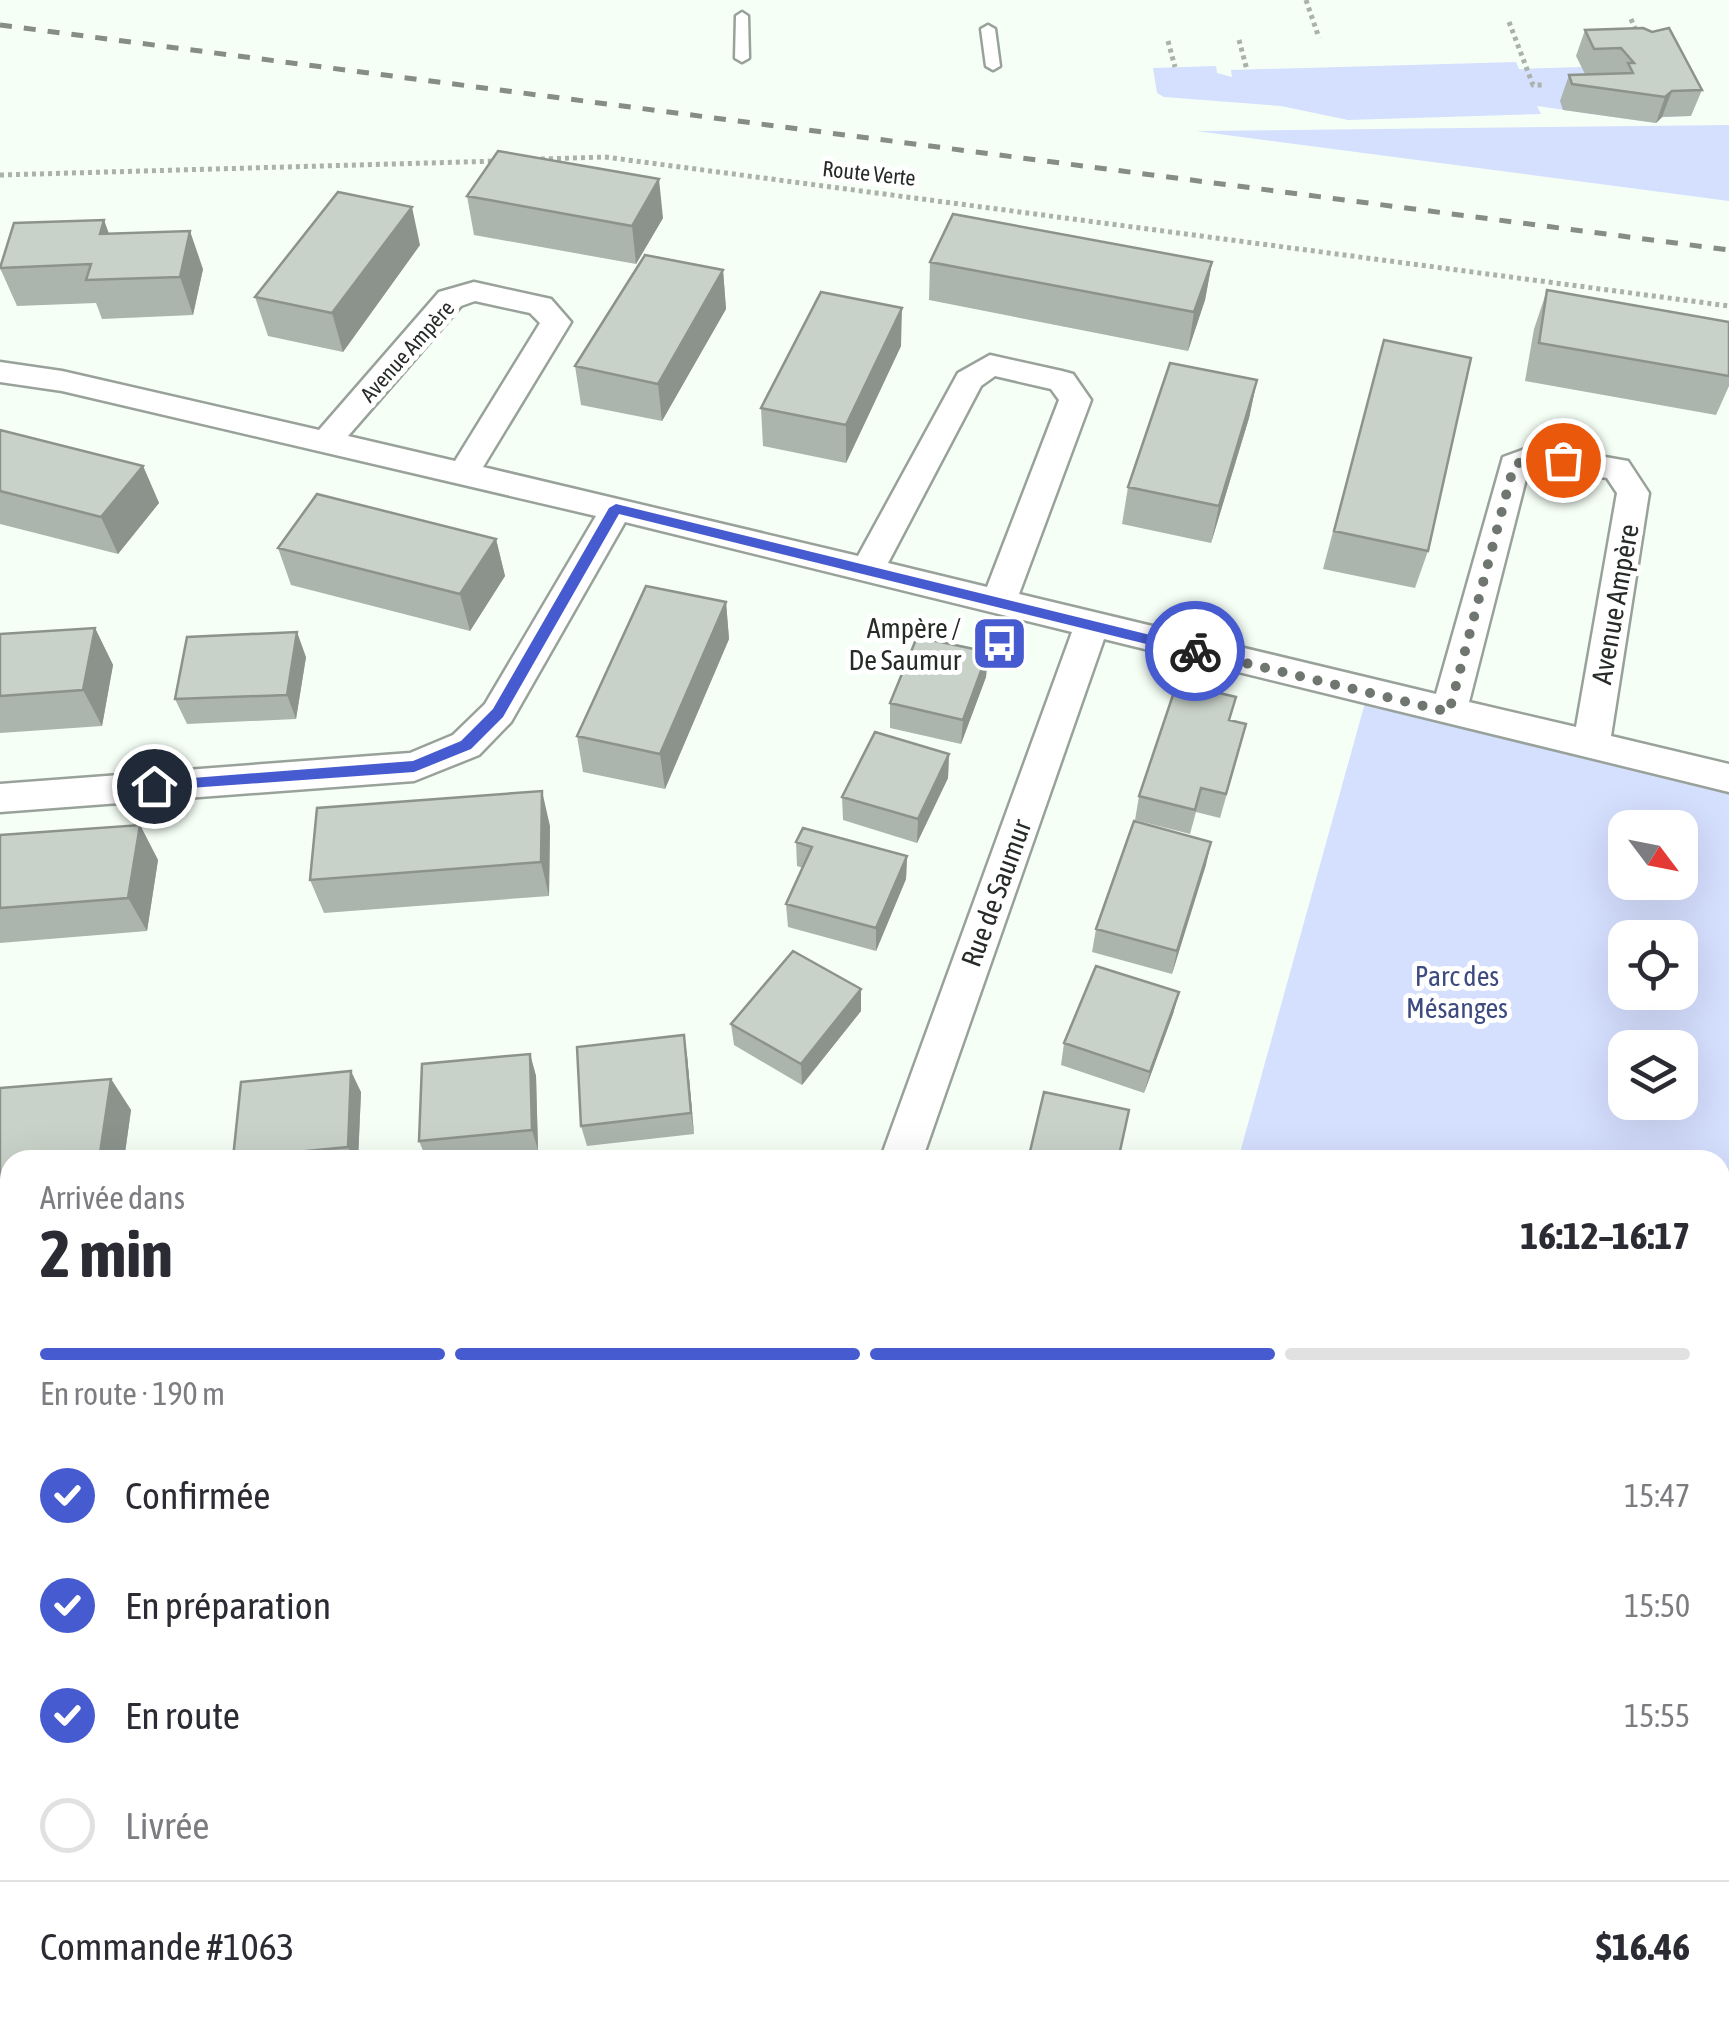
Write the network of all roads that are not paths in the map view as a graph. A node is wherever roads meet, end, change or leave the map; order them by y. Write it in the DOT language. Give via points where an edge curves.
graph roads {
  1 [pos="742,16"];
  2 [pos="988,30"];
  3 [pos="742,58"];
  4 [pos="993,66"];
  5 [pos="0,372"];
  6 [pos="325,443"];
  7 [pos="462,475"];
  8 [pos="616,508"];
  9 [pos="868,570"];
  10 [pos="999,601"];
  11 [pos="1091,626"];
  12 [pos="1449,712"];
  13 [pos="1591,745"];
  14 [pos="1729,778"];
  15 [pos="0,798"];
  16 [pos="906,1150"];
  1 -- 3 [label="lane"];
  2 -- 4 [label="lane"];
  5 -- 6 [label="street"];
  6 -- 7 [label="street"];
  6 -- 7 [label="street, Avenue Ampère" via="450,299 474,291 540,306 556,322"];
  7 -- 8 [label="street"];
  8 -- 9 [label="street"];
  8 -- 15 [label="street" via="498,713 466,745 414,767"];
  9 -- 10 [label="street"];
  9 -- 10 [label="street" via="969,380 990,365 1062,381 1074,400"];
  10 -- 11 [label="street"];
  11 -- 12 [label="street"];
  11 -- 16 [label="street, Rue de Saumur"];
  12 -- 13 [label="street"];
  12 -- 13 [label="street, Avenue Ampère" via="1514,465 1536,456 1617,468 1634,493"];
  13 -- 14 [label="street"];
}
